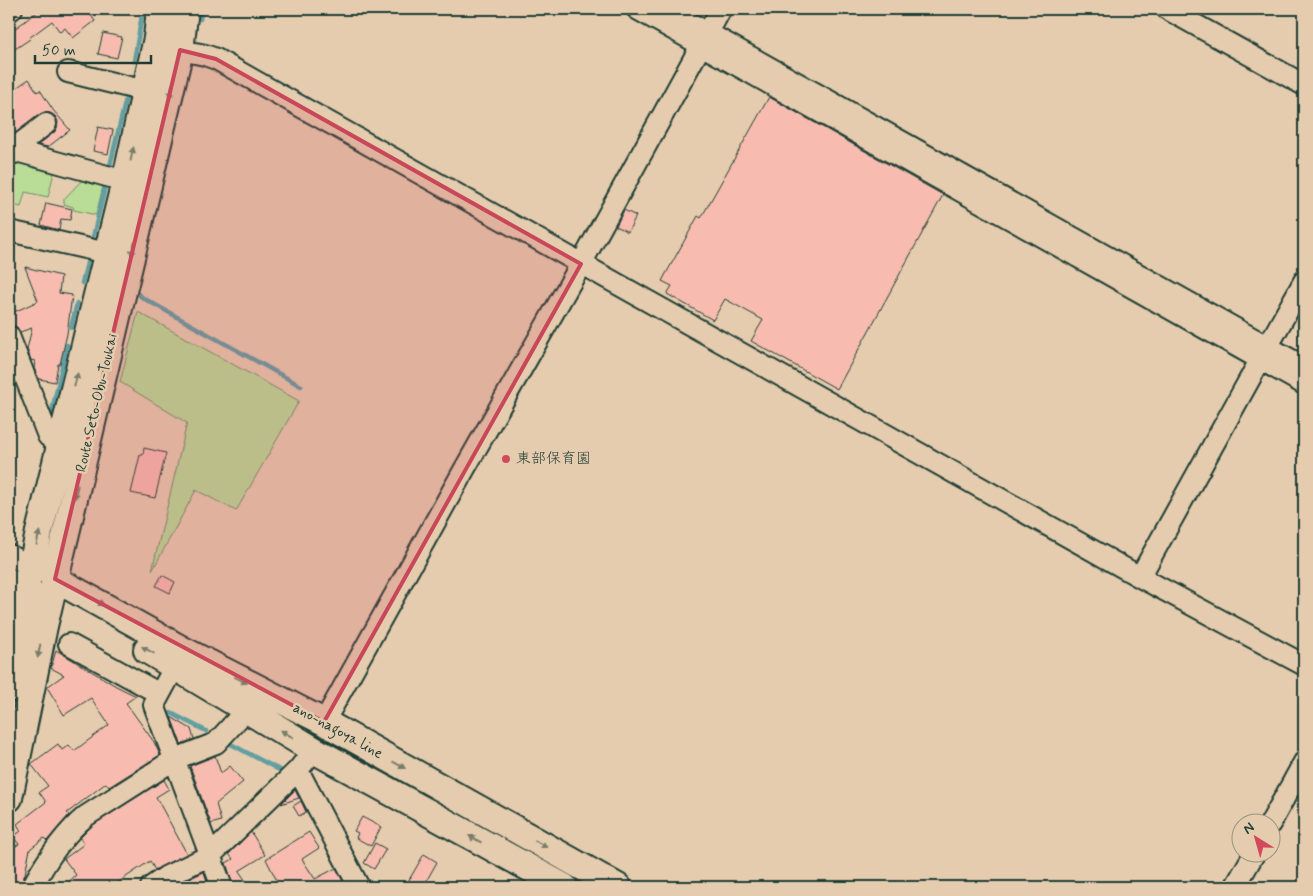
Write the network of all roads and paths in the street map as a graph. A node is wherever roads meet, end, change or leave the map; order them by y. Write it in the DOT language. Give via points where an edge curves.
graph roads {
  1 [pos="160,9"];
  2 [pos="185,9"];
  3 [pos="636,9"];
  4 [pos="665,9"];
  5 [pos="721,9"];
  6 [pos="1167,9"];
  7 [pos="704,39"];
  8 [pos="180,50"];
  9 [pos="68,72"];
  10 [pos="1304,85"];
  11 [pos="145,91"];
  12 [pos="46,124"];
  13 [pos="14,146"];
  14 [pos="125,182"];
  15 [pos="9,231"];
  16 [pos="108,253"];
  17 [pos="582,264"];
  18 [pos="1304,281"];
  19 [pos="9,336"];
  20 [pos="1264,352"];
  21 [pos="1304,367"];
  22 [pos="17,384"];
  23 [pos="1304,384"];
  24 [pos="60,446"];
  25 [pos="9,555"];
  26 [pos="22,577"];
  27 [pos="1140,577"];
  28 [pos="53,589"];
  29 [pos="13,639"];
  30 [pos="69,644"];
  31 [pos="1304,665"];
  32 [pos="174,666"];
  33 [pos="9,688"];
  34 [pos="160,694"];
  35 [pos="247,709"];
  36 [pos="324,722"];
  37 [pos="314,750"];
  38 [pos="175,759"];
  39 [pos="1304,762"];
  40 [pos="298,770"];
  41 [pos="9,798"];
  42 [pos="1275,814"];
  43 [pos="211,855"];
  44 [pos="1249,864"];
  45 [pos="32,887"];
  46 [pos="151,887"];
  47 [pos="222,887"];
  48 [pos="359,887"];
  49 [pos="562,887"];
  50 [pos="618,887"];
  51 [pos="1236,887"];
  1 -- 11 [label="main road, Route Seto-Obu-Toukai"];
  2 -- 8 [label="main road, Route Seto-Obu-Toukai"];
  3 -- 7 [label="street"];
  4 -- 7 [label="street"];
  5 -- 7 [label="street"];
  6 -- 10 [label="street"];
  7 -- 17 [label="street"];
  7 -- 20 [label="street"];
  8 -- 17 [label="street" via="216,60"];
  8 -- 28 [label="main road, Route Seto-Obu-Toukai, one-way"];
  9 -- 11 [label="street"];
  14 -- 11 [label="main road, Route Seto-Obu-Toukai, one-way"];
  12 -- 13 [label="street"];
  13 -- 14 [label="street"];
  14 -- 16 [label="main road, Route Seto-Obu-Toukai"];
  15 -- 16 [label="street"];
  24 -- 16 [label="main road, Route Seto-Obu-Toukai, one-way"];
  17 -- 27 [label="street"];
  17 -- 36 [label="street"];
  18 -- 20 [label="street"];
  19 -- 22 [label="street"];
  20 -- 21 [label="street"];
  20 -- 23 [label="street"];
  20 -- 27 [label="street"];
  22 -- 24 [label="street" via="48,436"];
  26 -- 24 [label="main road, Route Seto-Obu-Toukai, one-way"];
  25 -- 26 [label="street"];
  26 -- 28 [label="street"];
  26 -- 29 [label="main road, Route Seto-Obu-Toukai" via="23,614"];
  27 -- 31 [label="street"];
  32 -- 28 [label="main road, ano-nagoya line, one-way" via="79,611"];
  28 -- 36 [label="main road, ano-nagoya line, one-way" via="183,650"];
  28 -- 41 [label="main road, Route Seto-Obu-Toukai, one-way"];
  29 -- 33 [label="main road, Route Seto-Obu-Toukai"];
  30 -- 34 [label="street"];
  32 -- 34 [label="street"];
  32 -- 35 [label="main road, ano-nagoya line"];
  34 -- 38 [label="street" via="154,705"];
  37 -- 35 [label="main road, ano-nagoya line, one-way"];
  35 -- 38 [label="street" via="216,743"];
  36 -- 50 [label="main road, ano-nagoya line, one-way"];
  37 -- 40 [label="street"];
  49 -- 37 [label="main road, ano-nagoya line, one-way"];
  38 -- 43 [label="street"];
  38 -- 45 [label="street" via="73,826"];
  39 -- 42 [label="street"];
  40 -- 43 [label="street"];
  40 -- 48 [label="street"];
  43 -- 46 [label="street"];
  43 -- 47 [label="street"];
  44 -- 51 [label="street"];
}
